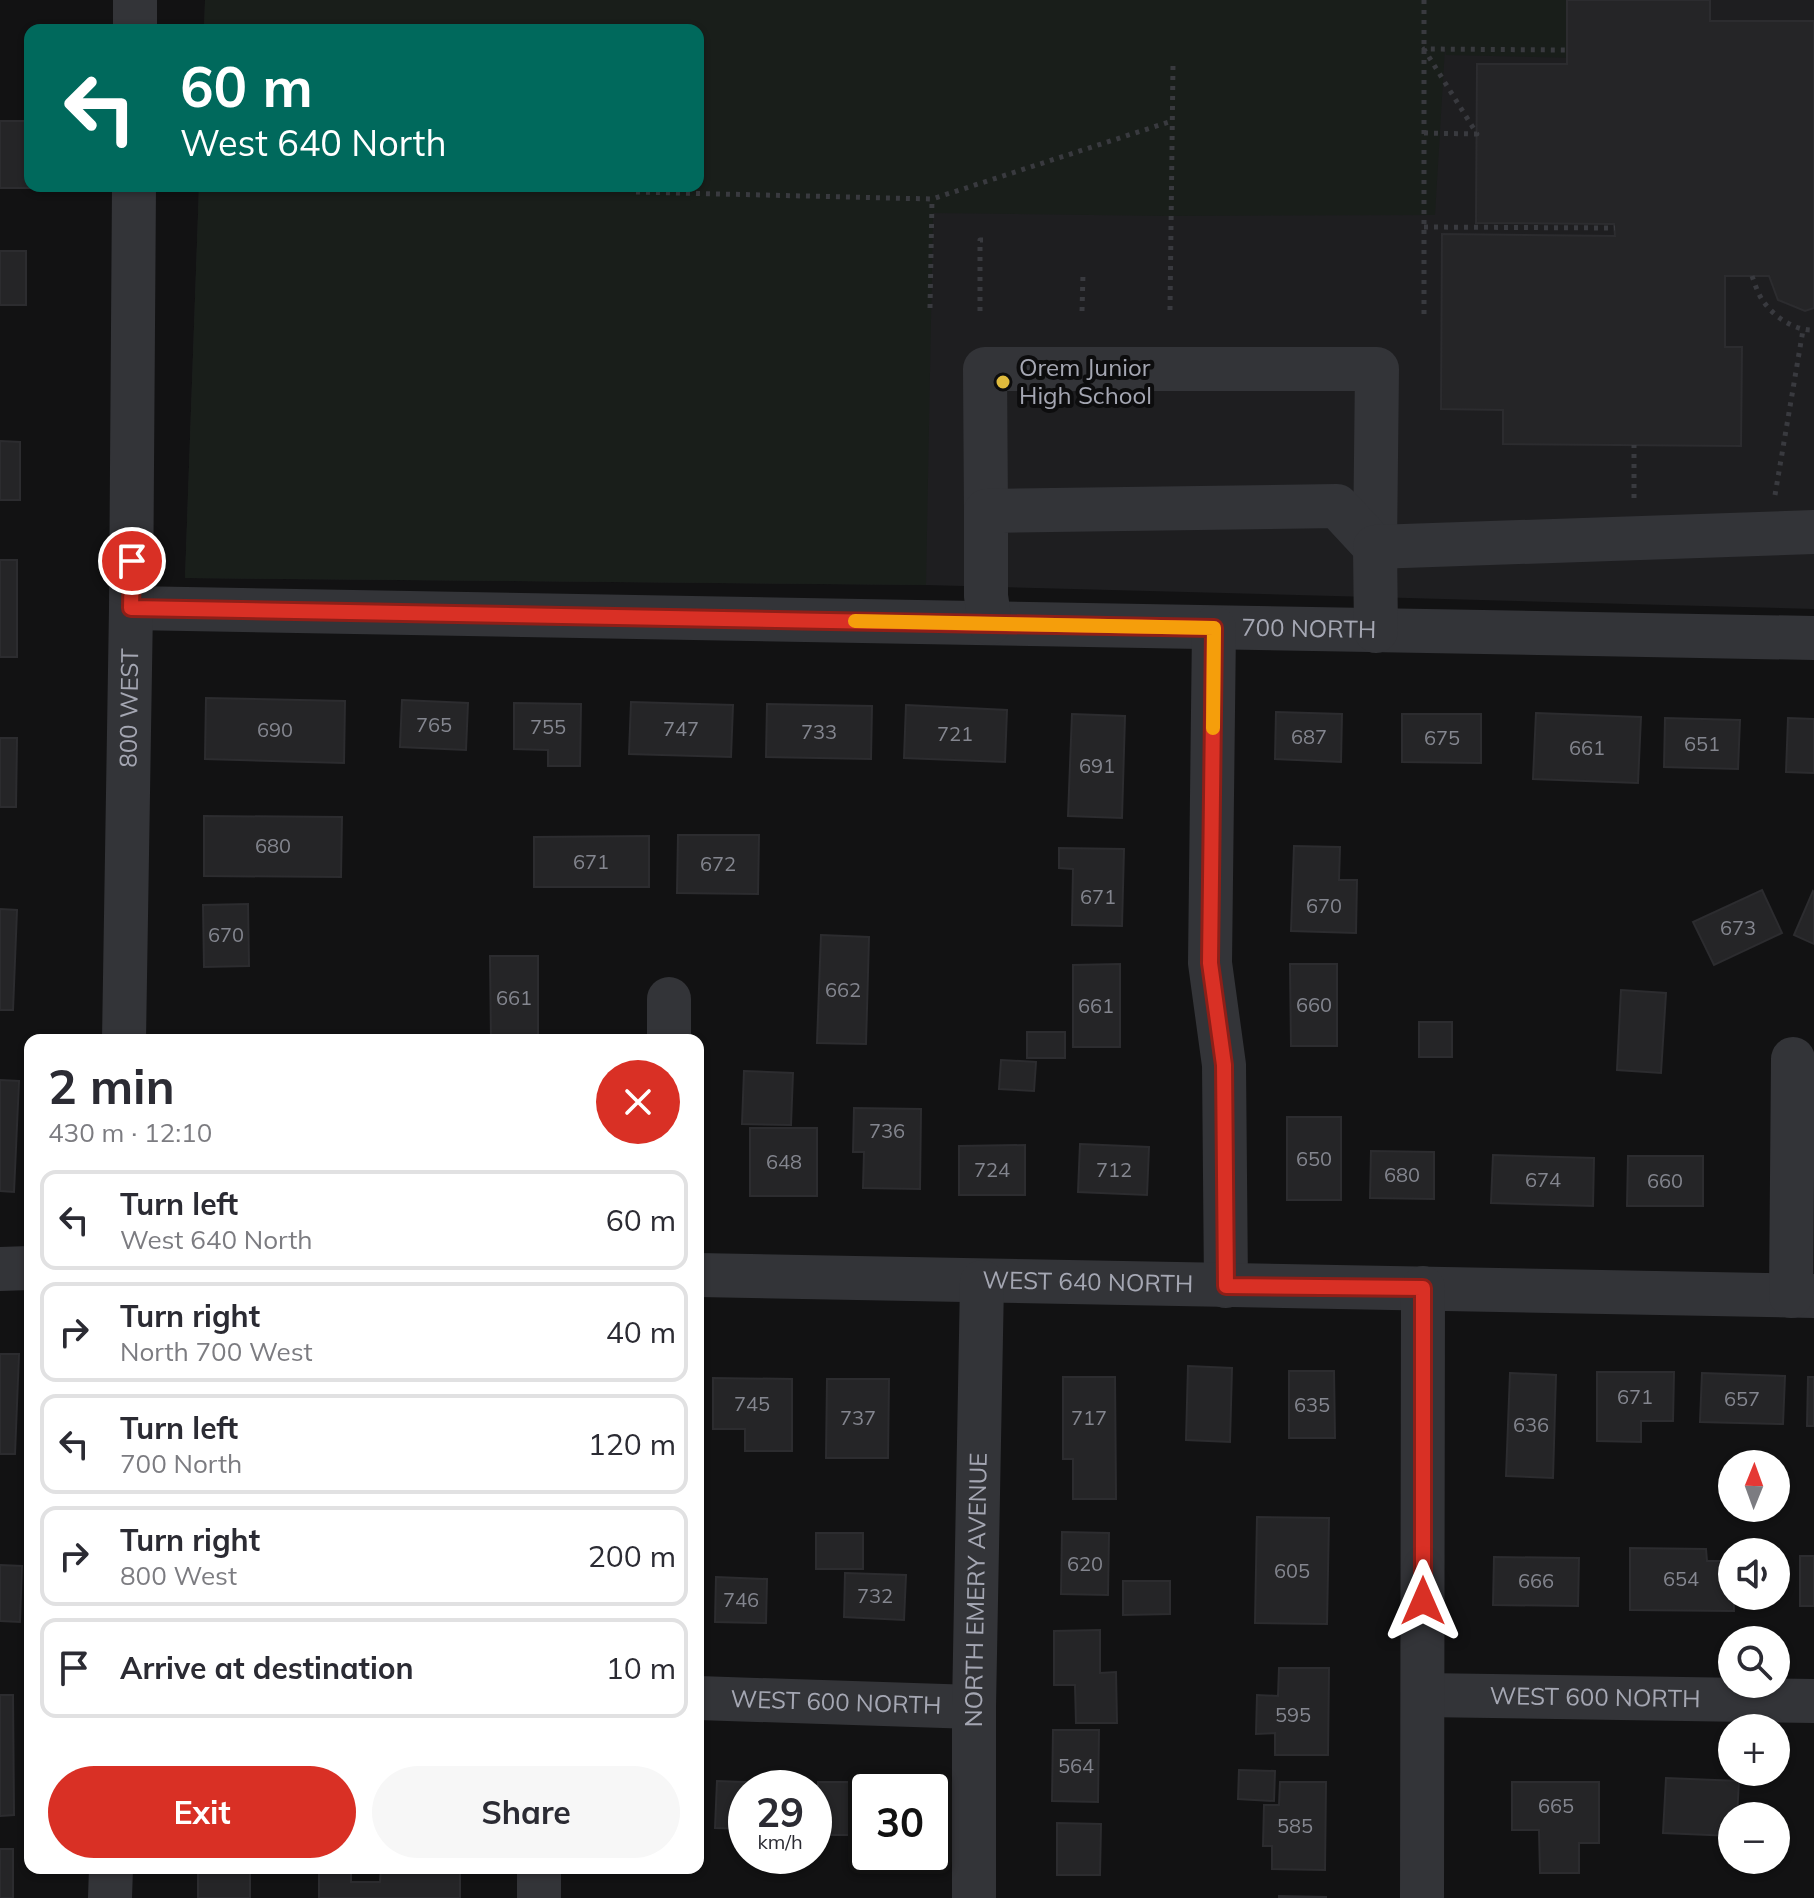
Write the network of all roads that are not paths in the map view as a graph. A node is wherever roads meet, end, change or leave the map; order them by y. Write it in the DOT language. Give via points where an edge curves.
graph roads {
  1 [pos="135,0"];
  2 [pos="135,24"];
  3 [pos="134,192"];
  4 [pos="986,511"];
  5 [pos="1814,532"];
  6 [pos="1375,547"];
  7 [pos="131,608"];
  8 [pos="990,623"];
  9 [pos="1214,628"];
  10 [pos="1376,631"];
  11 [pos="1814,638"];
  12 [pos="124,1034"];
  13 [pos="1793,1059"];
  14 [pos="24,1268"];
  15 [pos="0,1269"];
  16 [pos="704,1275"];
  17 [pos="982,1282"];
  18 [pos="1226,1286"];
  19 [pos="1423,1288"];
  20 [pos="1803,1296"];
  21 [pos="1423,1695"];
  22 [pos="704,1698"];
  23 [pos="1814,1701"];
  24 [pos="974,1707"];
  25 [pos="111,1874"];
  26 [pos="539,1874"];
  27 [pos="110,1898"];
  28 [pos="539,1898"];
  29 [pos="974,1898"];
  30 [pos="1422,1898"];
  1 -- 2 [label="street"];
  3 -- 7 [label="street, 800 WEST"];
  4 -- 6 [label="street" via="1337,506"];
  4 -- 6 [label="street" via="985,369 1377,369"];
  4 -- 8 [label="street"];
  5 -- 6 [label="street"];
  6 -- 10 [label="street"];
  7 -- 8 [label="street, 700 NORTH"];
  7 -- 12 [label="street, 800 WEST"];
  8 -- 9 [label="street, 700 NORTH"];
  9 -- 10 [label="street, 700 NORTH"];
  9 -- 18 [label="street" via="1210,963 1224,1065"];
  10 -- 11 [label="street, 700 NORTH"];
  13 -- 20 [label="street"];
  14 -- 15 [label="street"];
  16 -- 17 [label="street, WEST 640 NORTH"];
  17 -- 18 [label="street, WEST 640 NORTH"];
  17 -- 24 [label="street, NORTH EMERY AVENUE"];
  18 -- 19 [label="street, WEST 640 NORTH"];
  19 -- 20 [label="street, WEST 640 NORTH"];
  19 -- 21 [label="street"];
  21 -- 23 [label="street, WEST 600 NORTH"];
  21 -- 30 [label="street"];
  22 -- 24 [label="street, WEST 600 NORTH"];
  24 -- 29 [label="street, NORTH EMERY AVENUE"];
  25 -- 27 [label="street"];
  26 -- 28 [label="street"];
}
